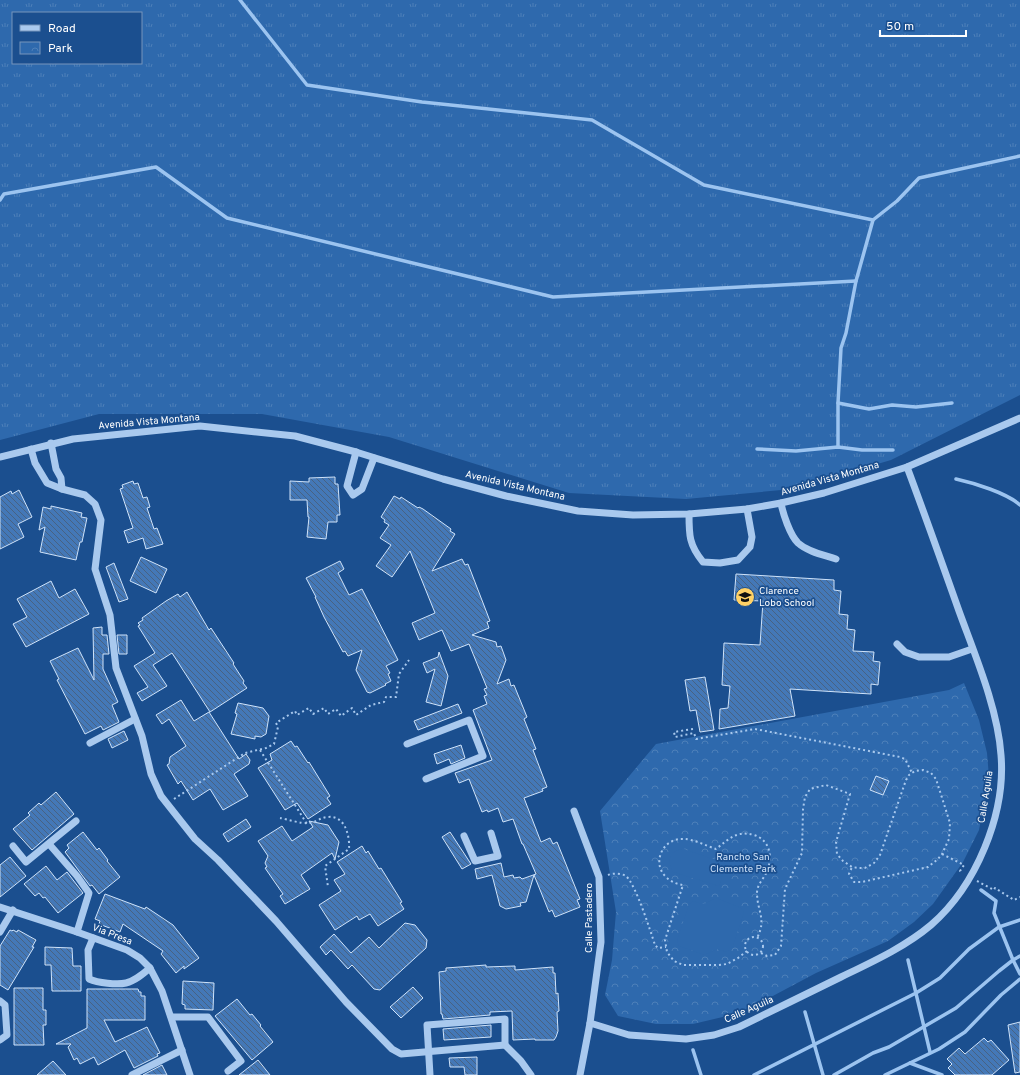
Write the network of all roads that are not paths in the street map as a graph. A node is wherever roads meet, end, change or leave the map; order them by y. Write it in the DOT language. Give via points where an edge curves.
graph roads {
  1 [pos="1020,418"];
  2 [pos="51,444"];
  3 [pos="31,449"];
  4 [pos="356,452"];
  5 [pos="0,457"];
  6 [pos="374,458"];
  7 [pos="907,467"];
  8 [pos="62,489"];
  9 [pos="781,503"];
  10 [pos="747,509"];
  11 [pos="689,514"];
  12 [pos="836,559"];
  13 [pos="897,644"];
  14 [pos="972,649"];
  15 [pos="135,719"];
  16 [pos="90,743"];
  17 [pos="407,744"];
  18 [pos="426,779"];
  19 [pos="574,811"];
  20 [pos="76,821"];
  21 [pos="491,833"];
  22 [pos="464,836"];
  23 [pos="49,844"];
  24 [pos="13,846"];
  25 [pos="0,906"];
  26 [pos="13,910"];
  27 [pos="0,932"];
  28 [pos="76,932"];
  29 [pos="93,938"];
  30 [pos="150,968"];
  31 [pos="0,1001"];
  32 [pos="172,1017"];
  33 [pos="590,1023"];
  34 [pos="0,1040"];
  35 [pos="505,1045"];
  36 [pos="182,1050"];
  37 [pos="429,1051"];
  38 [pos="228,1071"];
  39 [pos="132,1075"];
  40 [pos="190,1075"];
  41 [pos="430,1075"];
  42 [pos="531,1075"];
  43 [pos="580,1075"];
  1 -- 7 [label="street, Avenida Vista Montana"];
  2 -- 3 [label="street, Avenida Vista Montana"];
  2 -- 4 [label="street, Avenida Vista Montana" via="112,434 200,426 295,436"];
  2 -- 8 [label="street"];
  3 -- 5 [label="street, Avenida Vista Montana"];
  3 -- 8 [label="street" via="47,483"];
  4 -- 6 [label="street, Avenida Vista Montana"];
  4 -- 6 [label="street" via="347,486 353,495 362,489"];
  6 -- 11 [label="street, Avenida Vista Montana" via="506,496 578,511 633,515"];
  7 -- 9 [label="street, Avenida Vista Montana" via="824,493"];
  7 -- 14 [label="street, Calle Aguila"];
  8 -- 15 [label="street" via="85,495 95,504 101,520 95,569 110,615 116,668"];
  9 -- 10 [label="street, Avenida Vista Montana"];
  9 -- 12 [label="street" via="784,520 798,543"];
  10 -- 11 [label="street, Avenida Vista Montana"];
  10 -- 11 [label="street" via="752,537 750,547 738,560 720,563 703,562 694,551 689,532"];
  13 -- 14 [label="street" via="905,652 919,657 949,657"];
  14 -- 33 [label="street, Calle Aguila" via="985,683 997,728 1001,756 1000,785 995,817 985,848 970,877 952,903 931,925 878,959 738,1027 714,1035 686,1039 629,1035"];
  15 -- 16 [label="street"];
  15 -- 37 [label="street" via="151,774 161,796 195,839 276,921 346,1002 392,1048 401,1054"];
  17 -- 18 [label="street" via="469,720 483,756"];
  19 -- 33 [label="street, Calle Pastadero" via="599,877 601,942"];
  20 -- 23 [label="street"];
  21 -- 22 [label="street" via="498,856 475,861"];
  23 -- 24 [label="street" via="26,862"];
  23 -- 28 [label="street" via="89,894"];
  25 -- 26 [label="street, Via Presa"];
  26 -- 27 [label="street"];
  26 -- 28 [label="street, Via Presa"];
  28 -- 29 [label="street, Via Presa"];
  29 -- 30 [label="street, Via Presa" via="127,950"];
  29 -- 30 [label="street" via="88,950 89,979 97,982 126,983"];
  30 -- 32 [label="street, Via Presa"];
  31 -- 34 [label="street" via="5,1005 7,1035"];
  32 -- 36 [label="street, Via Presa"];
  32 -- 38 [label="street" via="208,1017 240,1061"];
  33 -- 43 [label="street, Calle Pastadero"];
  35 -- 37 [label="street"];
  35 -- 37 [label="street" via="505,1019 428,1025"];
  35 -- 42 [label="street"];
  36 -- 39 [label="street"];
  36 -- 40 [label="street, Via Presa"];
  37 -- 41 [label="street"];
}
